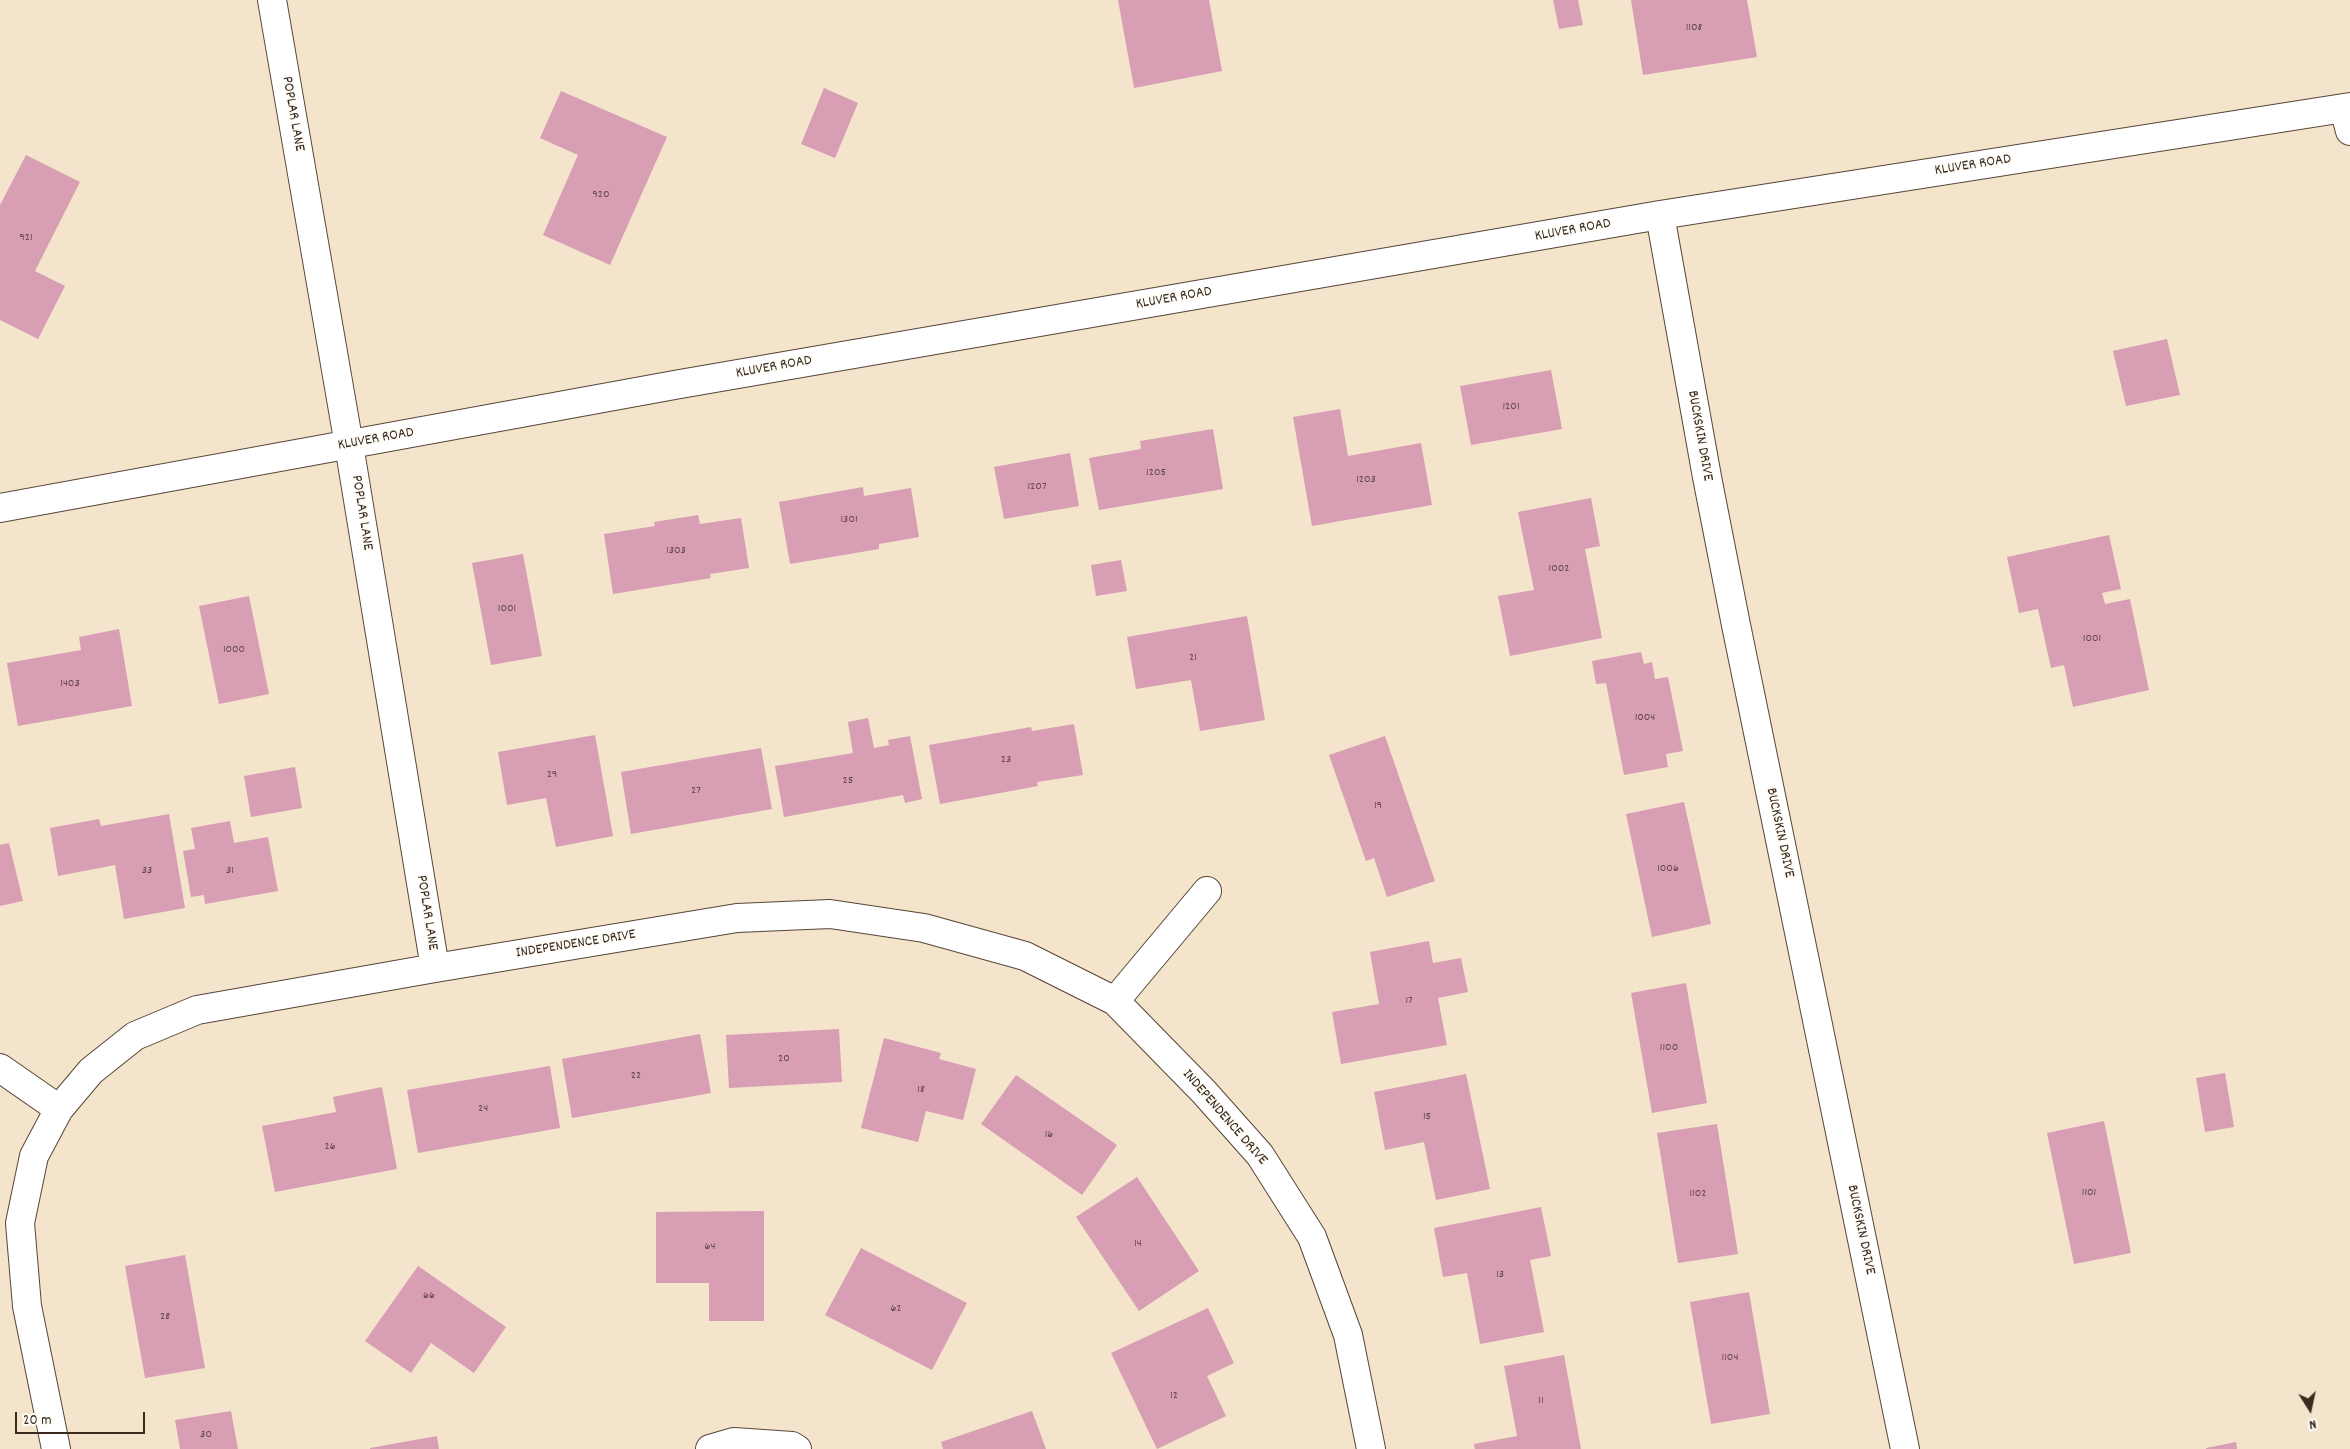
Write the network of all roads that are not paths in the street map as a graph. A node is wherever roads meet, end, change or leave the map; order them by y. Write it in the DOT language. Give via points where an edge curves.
graph roads {
  1 [pos="272,0"];
  2 [pos="2348,115"];
  3 [pos="1660,215"];
  4 [pos="350,445"];
  5 [pos="0,508"];
  6 [pos="1207,891"];
  7 [pos="435,968"];
  8 [pos="1115,1001"];
  9 [pos="0,1068"];
  10 [pos="59,1109"];
  11 [pos="56,1449"];
  12 [pos="710,1449"];
  13 [pos="797,1449"];
  14 [pos="1371,1449"];
  15 [pos="1905,1449"];
  1 -- 4 [label="street, POPLAR LANE"];
  2 -- 3 [label="street, KLUVER ROAD"];
  3 -- 4 [label="street, KLUVER ROAD" via="680,384"];
  3 -- 15 [label="street, BUCKSKIN DRIVE" via="1736,625"];
  4 -- 5 [label="street, KLUVER ROAD"];
  4 -- 7 [label="street, POPLAR LANE"];
  6 -- 8 [label="street"];
  7 -- 8 [label="street, INDEPENDENCE DRIVE" via="737,918 830,914 924,928 1025,956"];
  7 -- 10 [label="street, INDEPENDENCE DRIVE" via="197,1010 135,1036 91,1071"];
  8 -- 14 [label="street, INDEPENDENCE DRIVE" via="1260,1155 1312,1238 1348,1335"];
  9 -- 10 [label="street"];
  10 -- 11 [label="street, INDEPENDENCE DRIVE" via="34,1156 20,1223 27,1306"];
  12 -- 13 [label="street" via="734,1442"];
}
